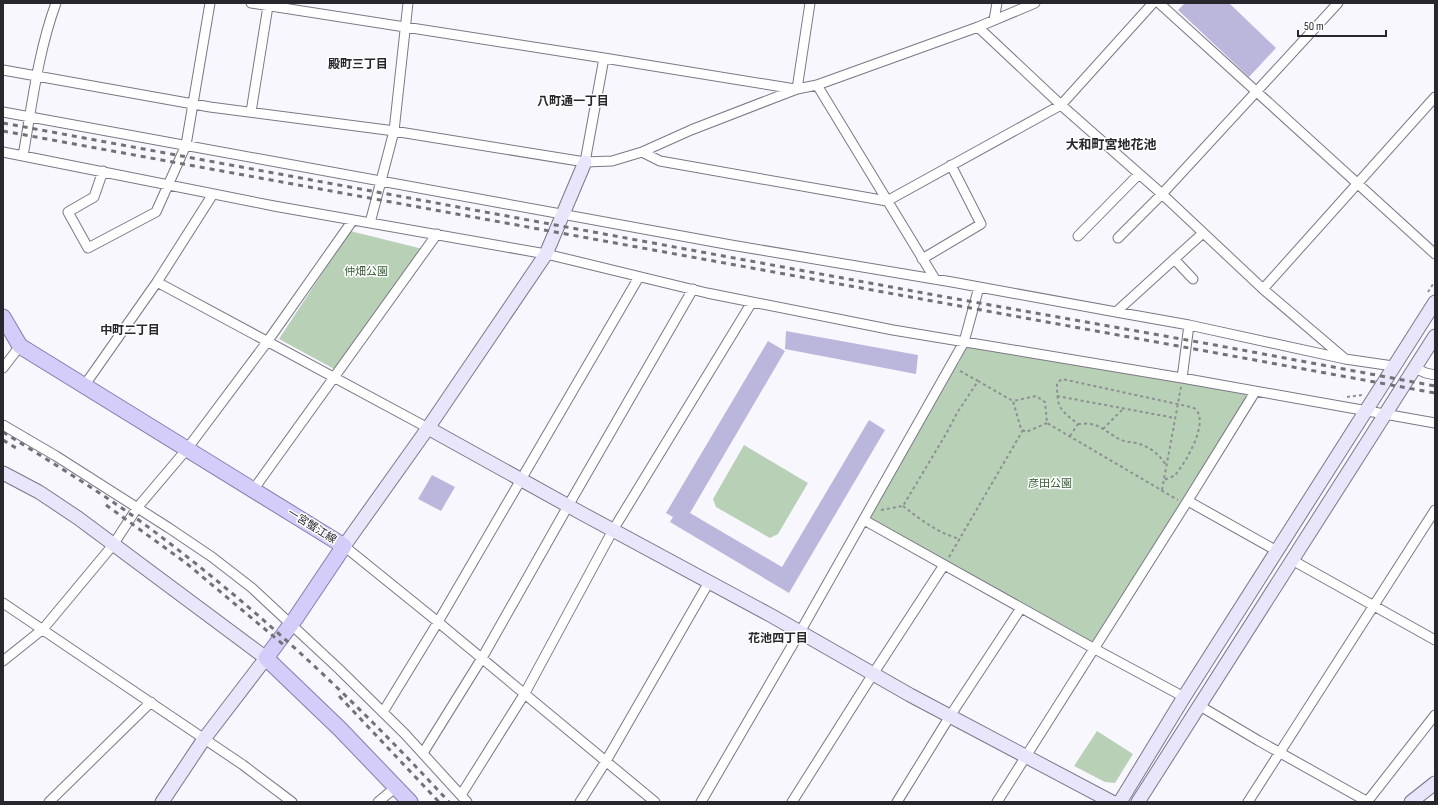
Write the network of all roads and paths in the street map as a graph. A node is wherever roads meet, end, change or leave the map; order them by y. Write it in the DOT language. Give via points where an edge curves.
graph roads {
  1 [pos="56,3"];
  2 [pos="210,3"];
  3 [pos="251,3"];
  4 [pos="408,3"];
  5 [pos="810,3"];
  6 [pos="997,3"];
  7 [pos="1035,3"];
  8 [pos="1153,3"];
  9 [pos="1159,3"];
  10 [pos="1338,3"];
  11 [pos="268,6"];
  12 [pos="994,20"];
  13 [pos="404,27"];
  14 [pos="978,27"];
  15 [pos="604,58"];
  16 [pos="3,70"];
  17 [pos="37,76"];
  18 [pos="817,85"];
  19 [pos="797,90"];
  20 [pos="1256,92"];
  21 [pos="1435,96"];
  22 [pos="194,104"];
  23 [pos="1061,105"];
  24 [pos="3,112"];
  25 [pos="251,112"];
  26 [pos="30,117"];
  27 [pos="394,131"];
  28 [pos="186,145"];
  29 [pos="3,152"];
  30 [pos="642,152"];
  31 [pos="23,156"];
  32 [pos="585,162"];
  33 [pos="951,165"];
  34 [pos="103,171"];
  35 [pos="1139,174"];
  36 [pos="382,182"];
  37 [pos="1356,183"];
  38 [pos="168,185"];
  39 [pos="213,194"];
  40 [pos="1162,194"];
  41 [pos="887,201"];
  42 [pos="564,214"];
  43 [pos="353,220"];
  44 [pos="370,223"];
  45 [pos="1203,233"];
  46 [pos="437,234"];
  47 [pos="1078,236"];
  48 [pos="1118,238"];
  49 [pos="546,254"];
  50 [pos="1435,254"];
  51 [pos="922,258"];
  52 [pos="1174,259"];
  53 [pos="639,277"];
  54 [pos="935,279"];
  55 [pos="1193,279"];
  56 [pos="157,282"];
  57 [pos="979,287"];
  58 [pos="693,289"];
  59 [pos="1263,289"];
  60 [pos="752,302"];
  61 [pos="1435,302"];
  62 [pos="1116,312"];
  63 [pos="3,316"];
  64 [pos="1189,325"];
  65 [pos="1435,336"];
  66 [pos="267,342"];
  67 [pos="964,342"];
  68 [pos="20,346"];
  69 [pos="1345,359"];
  70 [pos="951,366"];
  71 [pos="1393,366"];
  72 [pos="3,368"];
  73 [pos="1414,368"];
  74 [pos="1435,375"];
  75 [pos="334,378"];
  76 [pos="1182,378"];
  77 [pos="978,381"];
  78 [pos="84,386"];
  79 [pos="1255,392"];
  80 [pos="1362,395"];
  81 [pos="1057,396"];
  82 [pos="1014,402"];
  83 [pos="1178,403"];
  84 [pos="1341,407"];
  85 [pos="1124,409"];
  86 [pos="1366,411"];
  87 [pos="1385,414"];
  88 [pos="1175,418"];
  89 [pos="1048,423"];
  90 [pos="1435,423"];
  91 [pos="1078,424"];
  92 [pos="3,425"];
  93 [pos="428,428"];
  94 [pos="1103,429"];
  95 [pos="1023,430"];
  96 [pos="1070,436"];
  97 [pos="187,449"];
  98 [pos="1166,466"];
  99 [pos="3,473"];
  100 [pos="520,479"];
  101 [pos="1163,480"];
  102 [pos="253,490"];
  103 [pos="1162,490"];
  104 [pos="1187,503"];
  105 [pos="568,506"];
  106 [pos="903,506"];
  107 [pos="137,508"];
  108 [pos="1435,510"];
  109 [pos="868,512"];
  110 [pos="864,520"];
  111 [pos="613,530"];
  112 [pos="960,539"];
  113 [pos="113,545"];
  114 [pos="344,546"];
  115 [pos="1277,551"];
  116 [pos="1292,560"];
  117 [pos="944,565"];
  118 [pos="709,582"];
  119 [pos="3,602"];
  120 [pos="1374,607"];
  121 [pos="1021,608"];
  122 [pos="438,622"];
  123 [pos="291,624"];
  124 [pos="43,629"];
  125 [pos="800,632"];
  126 [pos="1435,640"];
  127 [pos="1093,648"];
  128 [pos="266,658"];
  129 [pos="482,658"];
  130 [pos="3,661"];
  131 [pos="873,674"];
  132 [pos="525,694"];
  133 [pos="1184,697"];
  134 [pos="151,702"];
  135 [pos="1200,706"];
  136 [pos="383,712"];
  137 [pos="1435,715"];
  138 [pos="950,716"];
  139 [pos="204,739"];
  140 [pos="1280,752"];
  141 [pos="423,753"];
  142 [pos="1025,756"];
  143 [pos="606,761"];
  144 [pos="1435,783"];
  145 [pos="396,787"];
  146 [pos="461,795"];
  147 [pos="49,802"];
  148 [pos="162,802"];
  149 [pos="292,802"];
  150 [pos="378,802"];
  151 [pos="410,802"];
  152 [pos="467,802"];
  153 [pos="580,802"];
  154 [pos="655,802"];
  155 [pos="701,802"];
  156 [pos="792,802"];
  157 [pos="897,802"];
  158 [pos="997,802"];
  159 [pos="1112,802"];
  160 [pos="1120,802"];
  161 [pos="1138,802"];
  162 [pos="1248,802"];
  163 [pos="1368,802"];
  164 [pos="1411,802"];
  1 -- 17 [label="street" via="49,21"];
  2 -- 22 [label="street"];
  3 -- 11 [label="street"];
  4 -- 13 [label="street"];
  5 -- 19 [label="street"];
  6 -- 12 [label="street"];
  7 -- 12 [label="street"];
  8 -- 23 [label="street"];
  9 -- 20 [label="street"];
  10 -- 20 [label="street"];
  11 -- 13 [label="street"];
  11 -- 25 [label="street"];
  12 -- 14 [label="street"];
  13 -- 15 [label="street"];
  13 -- 27 [label="street"];
  14 -- 18 [label="street"];
  14 -- 23 [label="street"];
  15 -- 19 [label="street"];
  15 -- 32 [label="street"];
  16 -- 17 [label="street"];
  17 -- 22 [label="street"];
  17 -- 26 [label="street"];
  18 -- 19 [label="street"];
  18 -- 41 [label="street"];
  19 -- 30 [label="street" via="691,130"];
  20 -- 37 [label="street"];
  20 -- 40 [label="street"];
  21 -- 37 [label="street"];
  22 -- 25 [label="street"];
  22 -- 28 [label="street"];
  23 -- 33 [label="street"];
  23 -- 35 [label="street"];
  24 -- 26 [label="street"];
  25 -- 27 [label="street"];
  26 -- 28 [label="street"];
  26 -- 31 [label="street"];
  27 -- 32 [label="street"];
  27 -- 36 [label="street"];
  28 -- 36 [label="street"];
  28 -- 38 [label="street"];
  29 -- 31 [label="street"];
  30 -- 32 [label="street" via="612,161"];
  30 -- 41 [label="street" via="660,160"];
  31 -- 34 [label="street"];
  32 -- 42 [label="street"];
  33 -- 41 [label="street"];
  33 -- 51 [label="street" via="981,224"];
  34 -- 38 [label="street"];
  34 -- 38 [label="street" via="94,197 68,212 88,248 156,212"];
  35 -- 40 [label="street"];
  35 -- 47 [label="street"];
  36 -- 42 [label="street"];
  36 -- 44 [label="street"];
  37 -- 50 [label="street"];
  37 -- 59 [label="street"];
  38 -- 39 [label="street"];
  39 -- 43 [label="street"];
  39 -- 56 [label="street"];
  40 -- 45 [label="street"];
  40 -- 48 [label="street"];
  41 -- 51 [label="street"];
  42 -- 49 [label="street"];
  42 -- 54 [label="street"];
  43 -- 44 [label="street"];
  43 -- 66 [label="street"];
  44 -- 46 [label="street"];
  45 -- 52 [label="street"];
  45 -- 59 [label="street"];
  46 -- 49 [label="street"];
  46 -- 75 [label="street"];
  49 -- 53 [label="street"];
  49 -- 93 [label="street"];
  51 -- 54 [label="street"];
  52 -- 55 [label="street"];
  52 -- 62 [label="street"];
  53 -- 58 [label="street"];
  53 -- 100 [label="street"];
  54 -- 57 [label="street"];
  56 -- 66 [label="street"];
  56 -- 78 [label="street"];
  57 -- 62 [label="street"];
  57 -- 67 [label="street"];
  58 -- 60 [label="street"];
  58 -- 105 [label="street"];
  59 -- 69 [label="street"];
  60 -- 67 [label="street"];
  60 -- 111 [label="street"];
  61 -- 71 [label="street"];
  62 -- 64 [label="street"];
  63 -- 68 [label="main road, 一宮蟹江線"];
  64 -- 69 [label="street"];
  64 -- 76 [label="street"];
  65 -- 73 [label="street"];
  66 -- 75 [label="street"];
  66 -- 97 [label="street"];
  67 -- 70 [label="street"];
  67 -- 76 [label="street"];
  68 -- 72 [label="street"];
  68 -- 78 [label="main road, 一宮蟹江線"];
  69 -- 71 [label="street"];
  70 -- 77 [label="path"];
  70 -- 109 [label="street"];
  71 -- 86 [label="street"];
  73 -- 74 [label="street"];
  73 -- 87 [label="street"];
  75 -- 93 [label="street"];
  75 -- 102 [label="street"];
  76 -- 79 [label="street"];
  76 -- 83 [label="path"];
  77 -- 82 [label="path"];
  77 -- 106 [label="path"];
  78 -- 97 [label="main road, 一宮蟹江線"];
  79 -- 84 [label="street"];
  79 -- 104 [label="street"];
  80 -- 84 [label="path" via="1348,396"];
  81 -- 83 [label="path" via="1057,383 1062,379"];
  81 -- 85 [label="path"];
  81 -- 91 [label="path" via="1059,408"];
  82 -- 89 [label="path" via="1036,396 1045,402"];
  82 -- 95 [label="path"];
  83 -- 88 [label="path"];
  83 -- 101 [label="path" via="1197,410 1200,418 1197,437 1174,476"];
  84 -- 86 [label="street"];
  85 -- 88 [label="path"];
  85 -- 94 [label="path"];
  86 -- 87 [label="street"];
  86 -- 115 [label="street"];
  87 -- 90 [label="street"];
  87 -- 116 [label="street"];
  88 -- 98 [label="path"];
  89 -- 95 [label="path" via="1026,432"];
  89 -- 96 [label="path"];
  91 -- 94 [label="path" via="1090,423"];
  91 -- 96 [label="path"];
  92 -- 107 [label="street"];
  93 -- 100 [label="street"];
  93 -- 114 [label="street"];
  94 -- 98 [label="path" via="1124,441 1146,446 1159,456"];
  95 -- 112 [label="path"];
  96 -- 103 [label="path"];
  97 -- 102 [label="main road, 一宮蟹江線"];
  97 -- 107 [label="street"];
  98 -- 101 [label="path"];
  99 -- 113 [label="street" via="39,492"];
  100 -- 105 [label="street"];
  100 -- 122 [label="street"];
  101 -- 103 [label="path"];
  102 -- 114 [label="main road, 一宮蟹江線"];
  103 -- 104 [label="path"];
  104 -- 115 [label="street"];
  104 -- 127 [label="street"];
  105 -- 111 [label="street"];
  105 -- 129 [label="street"];
  106 -- 109 [label="path"];
  106 -- 112 [label="path" via="947,536"];
  107 -- 113 [label="street"];
  107 -- 123 [label="street" via="212,557 252,588"];
  108 -- 120 [label="street"];
  109 -- 110 [label="street"];
  110 -- 117 [label="street"];
  110 -- 125 [label="street"];
  111 -- 118 [label="street"];
  111 -- 132 [label="street"];
  112 -- 117 [label="path"];
  113 -- 124 [label="street"];
  113 -- 128 [label="street"];
  114 -- 122 [label="street"];
  114 -- 123 [label="main road, 一宮蟹江線"];
  115 -- 133 [label="street"];
  116 -- 120 [label="street"];
  116 -- 135 [label="street"];
  117 -- 121 [label="street"];
  117 -- 131 [label="street"];
  118 -- 125 [label="street"];
  118 -- 143 [label="street"];
  119 -- 124 [label="street"];
  120 -- 126 [label="street"];
  120 -- 140 [label="street"];
  121 -- 127 [label="street"];
  121 -- 138 [label="street"];
  122 -- 129 [label="street"];
  122 -- 136 [label="street"];
  123 -- 128 [label="main road, 一宮蟹江線"];
  123 -- 136 [label="street"];
  124 -- 130 [label="street"];
  124 -- 134 [label="street"];
  125 -- 131 [label="street"];
  125 -- 155 [label="street"];
  127 -- 133 [label="street"];
  127 -- 142 [label="street"];
  128 -- 139 [label="street"];
  128 -- 145 [label="main road"];
  129 -- 132 [label="street"];
  129 -- 141 [label="street"];
  131 -- 138 [label="street"];
  131 -- 156 [label="street"];
  132 -- 143 [label="street"];
  132 -- 146 [label="street"];
  133 -- 160 [label="street"];
  134 -- 139 [label="street"];
  134 -- 147 [label="street"];
  135 -- 140 [label="street"];
  135 -- 161 [label="street"];
  136 -- 141 [label="street"];
  137 -- 163 [label="street"];
  138 -- 142 [label="street"];
  138 -- 157 [label="street"];
  139 -- 148 [label="street"];
  139 -- 149 [label="street" via="244,765"];
  140 -- 162 [label="street"];
  140 -- 163 [label="street"];
  141 -- 146 [label="street"];
  142 -- 158 [label="street"];
  142 -- 159 [label="street"];
  143 -- 153 [label="street"];
  143 -- 154 [label="street"];
  144 -- 164 [label="street"];
  145 -- 150 [label="street"];
  145 -- 151 [label="main road"];
  146 -- 152 [label="street"];
}
